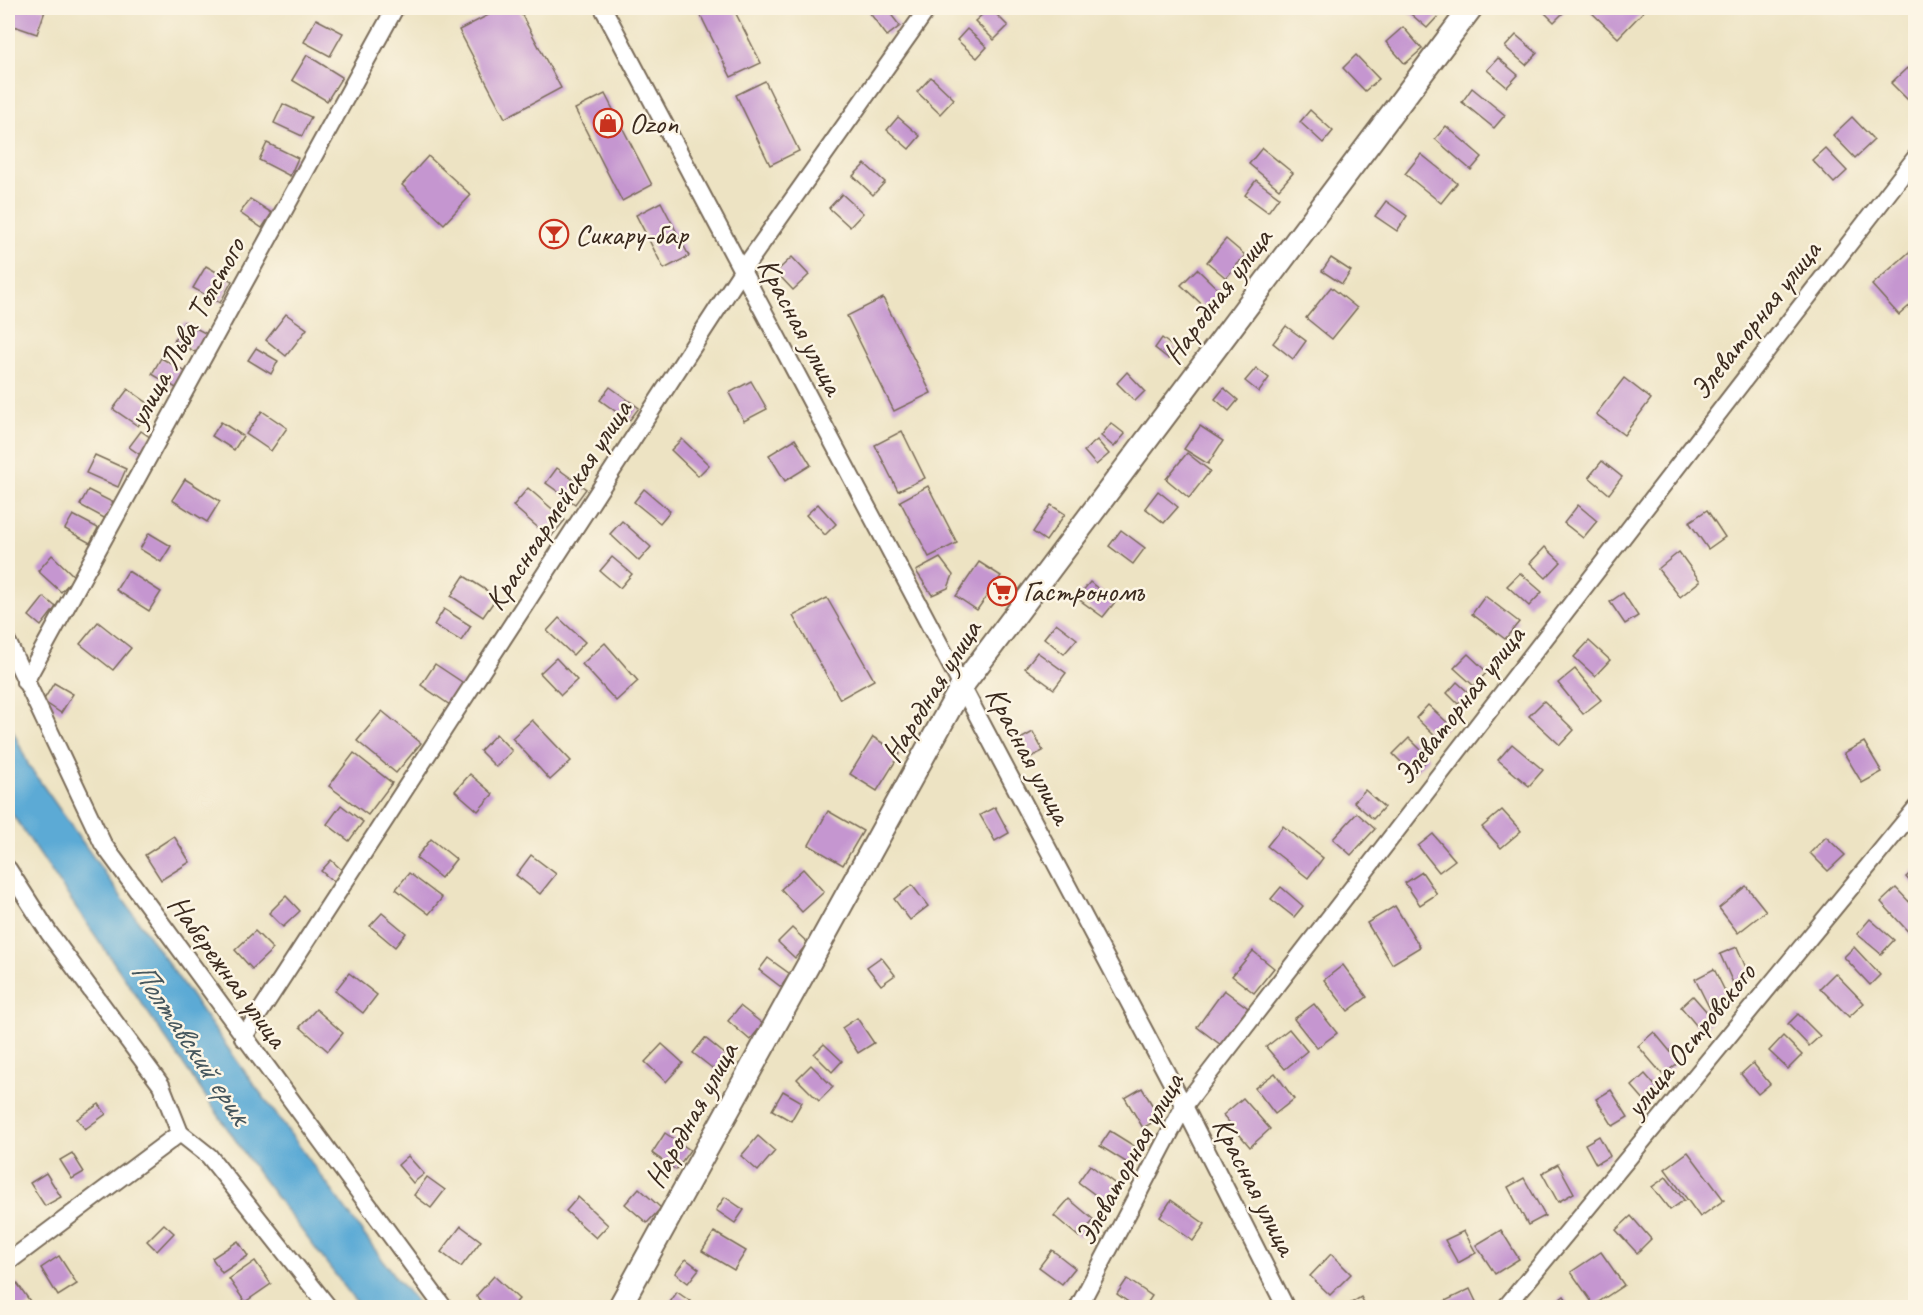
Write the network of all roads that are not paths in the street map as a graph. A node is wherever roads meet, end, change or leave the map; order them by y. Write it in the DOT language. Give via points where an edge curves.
graph roads {
  1 [pos="395,8"];
  2 [pos="603,8"];
  3 [pos="928,8"];
  4 [pos="1471,8"];
  5 [pos="1916,157"];
  6 [pos="742,271"];
  7 [pos="8,643"];
  8 [pos="25,682"];
  9 [pos="962,686"];
  10 [pos="1916,808"];
  11 [pos="8,869"];
  12 [pos="243,1038"];
  13 [pos="1184,1106"];
  14 [pos="180,1134"];
  15 [pos="8,1262"];
  16 [pos="329,1308"];
  17 [pos="444,1308"];
  18 [pos="619,1308"];
  19 [pos="1078,1308"];
  20 [pos="1286,1308"];
  21 [pos="1505,1308"];
  1 -- 8 [label="street, улица Льва Толстого"];
  2 -- 6 [label="street, Красная улица"];
  3 -- 6 [label="street, Красноармейская улица"];
  4 -- 9 [label="main road, Народная улица"];
  5 -- 13 [label="street, Элеваторная улица"];
  6 -- 9 [label="street, Красная улица"];
  6 -- 12 [label="street, Красноармейская улица"];
  7 -- 8 [label="street, Набережная улица"];
  8 -- 12 [label="street, Набережная улица" via="103,844"];
  9 -- 13 [label="street, Красная улица"];
  9 -- 18 [label="main road, Народная улица"];
  10 -- 21 [label="street, улица Островского"];
  11 -- 14 [label="street" via="48,933 161,1085"];
  12 -- 17 [label="street, Набережная улица"];
  13 -- 19 [label="street, Элеваторная улица"];
  13 -- 20 [label="street, Красная улица"];
  14 -- 15 [label="street"];
  14 -- 16 [label="street" via="209,1156"];
}
